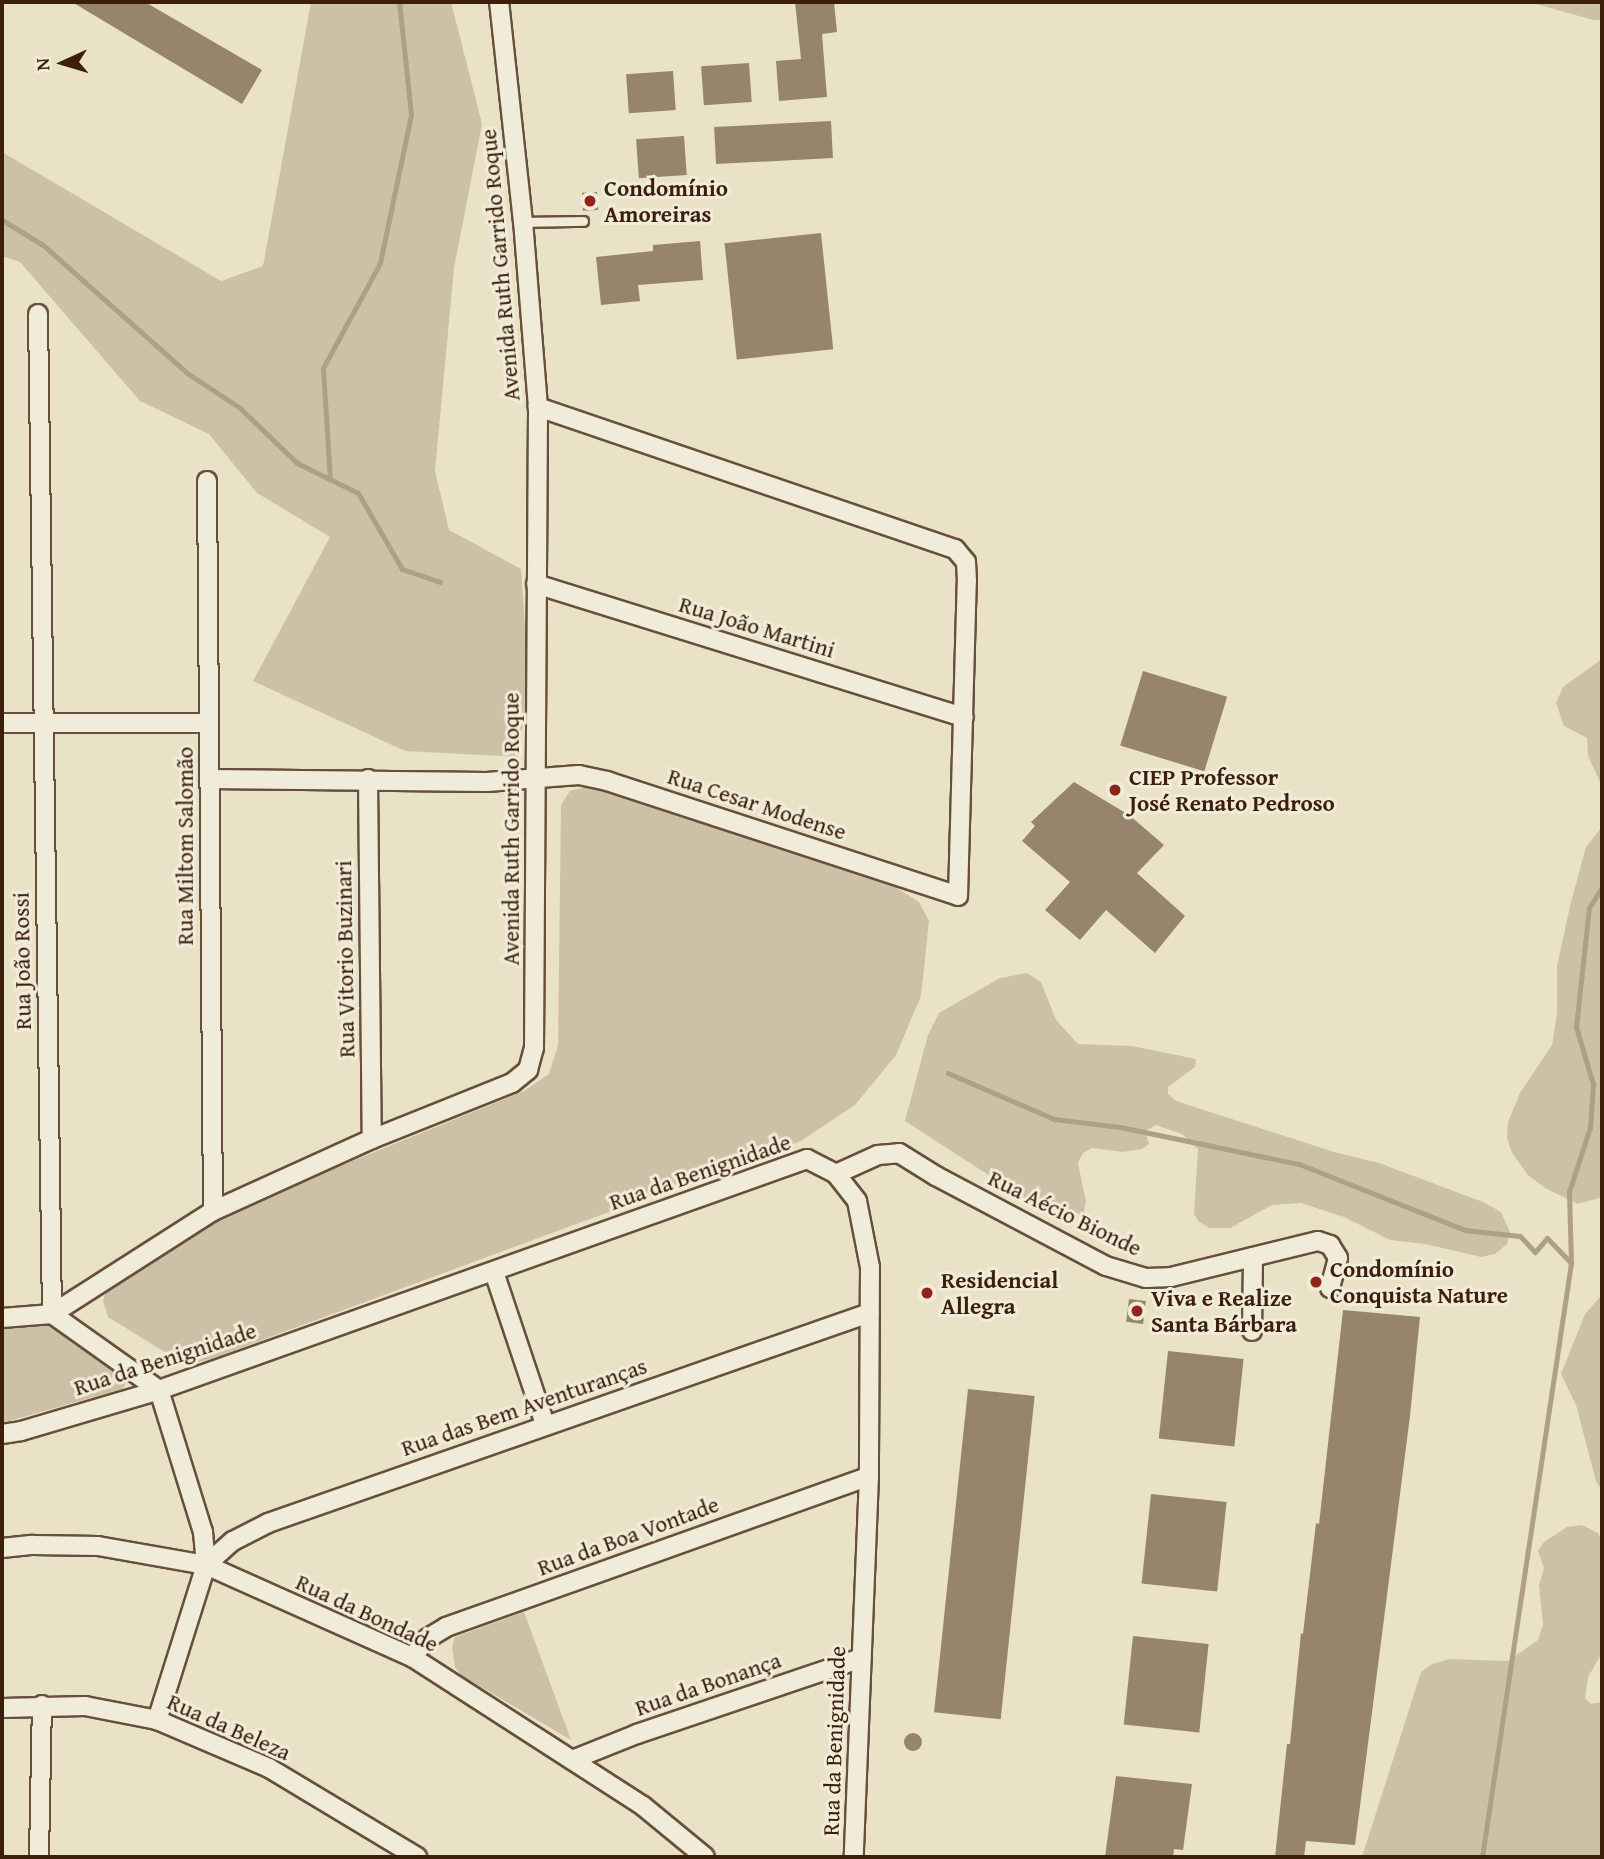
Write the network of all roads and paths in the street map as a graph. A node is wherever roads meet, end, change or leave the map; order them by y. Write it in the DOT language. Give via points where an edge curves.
graph roads {
  1 [pos="499,2"];
  2 [pos="583,221"];
  3 [pos="523,222"];
  4 [pos="38,314"];
  5 [pos="538,407"];
  6 [pos="206,481"];
  7 [pos="536,584"];
  8 [pos="964,717"];
  9 [pos="2,723"];
  10 [pos="44,723"];
  11 [pos="209,723"];
  12 [pos="537,778"];
  13 [pos="209,779"];
  14 [pos="368,779"];
  15 [pos="372,1139"];
  16 [pos="836,1174"];
  17 [pos="213,1210"];
  18 [pos="1253,1257"];
  19 [pos="494,1272"];
  20 [pos="1332,1283"];
  21 [pos="869,1313"];
  22 [pos="52,1314"];
  23 [pos="2,1318"];
  24 [pos="1252,1331"];
  25 [pos="159,1390"];
  26 [pos="545,1424"];
  27 [pos="2,1434"];
  28 [pos="869,1476"];
  29 [pos="2,1548"];
  30 [pos="206,1565"];
  31 [pos="412,1657"];
  32 [pos="861,1658"];
  33 [pos="42,1705"];
  34 [pos="2,1708"];
  35 [pos="157,1720"];
  36 [pos="572,1760"];
  37 [pos="695,1854"];
  38 [pos="39,1857"];
  39 [pos="414,1857"];
  40 [pos="854,1857"];
  1 -- 3 [label="street, Avenida Ruth Garrido Roque"];
  2 -- 3 [label="lane"];
  3 -- 5 [label="street, Avenida Ruth Garrido Roque"];
  4 -- 10 [label="street, Rua João Rossi"];
  5 -- 7 [label="street, Avenida Ruth Garrido Roque"];
  5 -- 8 [label="street" via="955,549 966,562"];
  6 -- 11 [label="street, Rua Miltom Salomão"];
  7 -- 8 [label="street, Rua João Martini"];
  7 -- 12 [label="street, Avenida Ruth Garrido Roque"];
  8 -- 12 [label="street, Rua Cesar Modense" via="958,896 607,780 579,775"];
  9 -- 10 [label="street"];
  10 -- 11 [label="street"];
  10 -- 22 [label="street, Rua João Rossi"];
  11 -- 13 [label="street, Rua Miltom Salomão"];
  12 -- 14 [label="street, Rua Cesar Modense" via="487,782"];
  12 -- 15 [label="street, Avenida Ruth Garrido Roque" via="534,1048 527,1070 512,1083"];
  13 -- 14 [label="street, Rua Cesar Modense"];
  13 -- 17 [label="street, Rua Miltom Salomão"];
  14 -- 15 [label="street, Rua Vitorio Buzinari"];
  15 -- 17 [label="street, Avenida Ruth Garrido Roque"];
  16 -- 18 [label="street, Rua Aécio Bionde" via="878,1155 898,1153 1106,1266 1146,1278 1171,1277"];
  16 -- 19 [label="street, Rua da Benignidade" via="807,1159"];
  16 -- 21 [label="street, Rua da Benignidade" via="857,1201 870,1267"];
  17 -- 22 [label="street, Avenida Ruth Garrido Roque"];
  18 -- 20 [label="street, Rua Aécio Bionde" via="1318,1241 1330,1245 1338,1258"];
  18 -- 24 [label="street"];
  19 -- 25 [label="street, Rua da Benignidade"];
  19 -- 26 [label="street"];
  21 -- 26 [label="street, Rua das Bem Aventuranças"];
  21 -- 28 [label="street, Rua da Benignidade"];
  22 -- 23 [label="street, Avenida Ruth Garrido Roque"];
  22 -- 25 [label="street"];
  25 -- 27 [label="street, Rua da Benignidade"];
  25 -- 30 [label="street" via="202,1532"];
  26 -- 30 [label="street, Rua das Bem Aventuranças" via="268,1523 233,1541"];
  28 -- 31 [label="street, Rua da Boa Vontade" via="446,1627 428,1638"];
  28 -- 32 [label="street, Rua da Benignidade"];
  29 -- 30 [label="street, Rua da Bondade" via="98,1546"];
  30 -- 31 [label="street, Rua da Bondade"];
  30 -- 35 [label="street"];
  31 -- 36 [label="street, Rua da Bondade"];
  32 -- 36 [label="street, Rua da Bonança"];
  32 -- 40 [label="street, Rua da Benignidade"];
  33 -- 34 [label="street, Rua da Beleza"];
  33 -- 35 [label="street, Rua da Beleza" via="85,1706"];
  33 -- 38 [label="street"];
  35 -- 39 [label="street, Rua da Beleza" via="269,1768"];
  36 -- 37 [label="street, Rua da Bondade" via="643,1806"];
}
